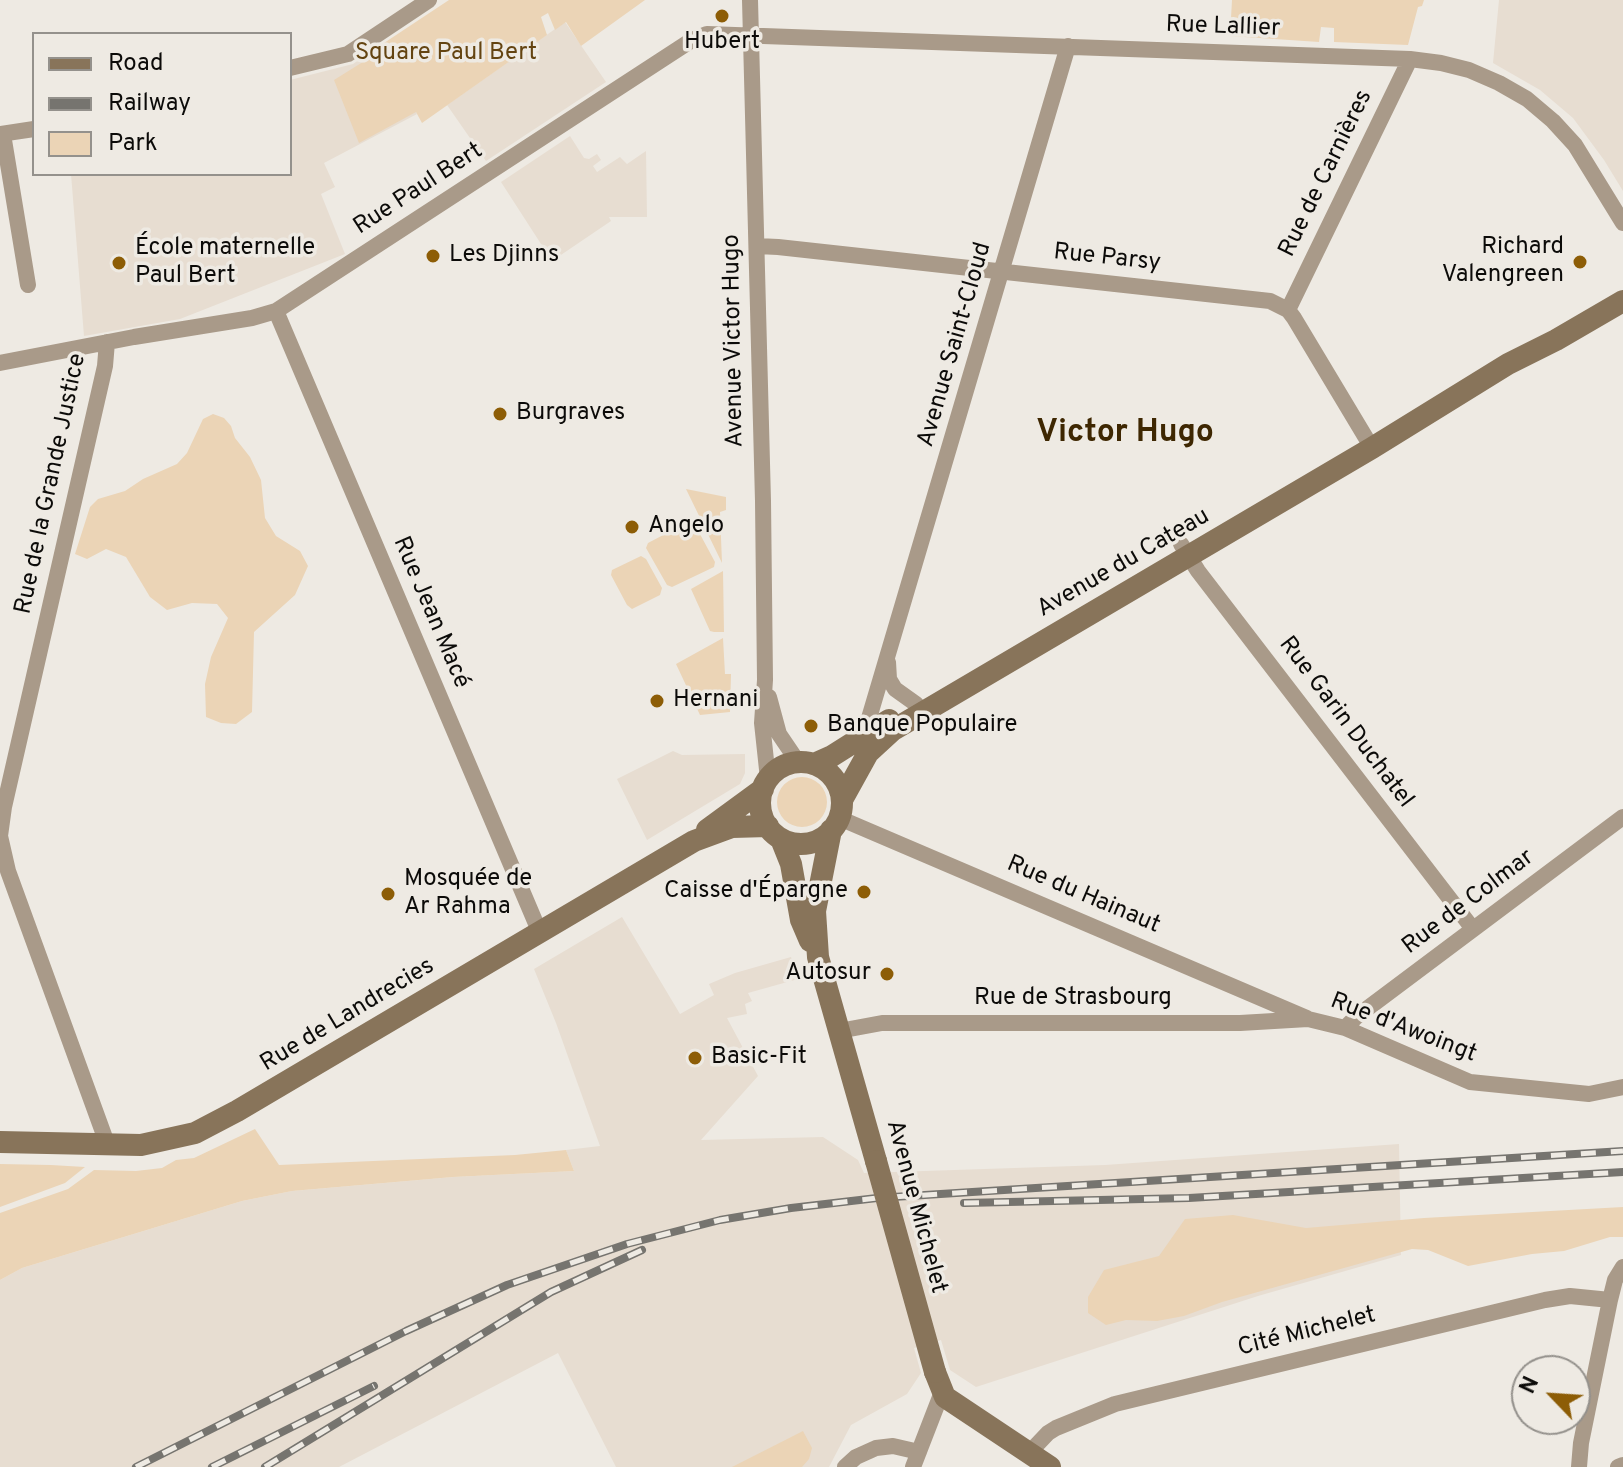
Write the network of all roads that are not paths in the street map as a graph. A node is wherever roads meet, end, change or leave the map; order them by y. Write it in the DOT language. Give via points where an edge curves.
graph roads {
  1 [pos="429,0"];
  2 [pos="750,0"];
  3 [pos="751,37"];
  4 [pos="1068,46"];
  5 [pos="1410,59"];
  6 [pos="292,68"];
  7 [pos="32,129"];
  8 [pos="2,134"];
  9 [pos="1623,223"];
  10 [pos="757,246"];
  11 [pos="1002,272"];
  12 [pos="28,285"];
  13 [pos="1623,285"];
  14 [pos="1623,301"];
  15 [pos="1288,310"];
  16 [pos="276,311"];
  17 [pos="107,342"];
  18 [pos="0,363"];
  19 [pos="1508,364"];
  20 [pos="1368,442"];
  21 [pos="1185,550"];
  22 [pos="888,657"];
  23 [pos="765,680"];
  24 [pos="919,709"];
  25 [pos="864,735"];
  26 [pos="806,763"];
  27 [pos="765,784"];
  28 [pos="837,816"];
  29 [pos="1623,817"];
  30 [pos="775,832"];
  31 [pos="694,841"];
  32 [pos="4,872"];
  33 [pos="1473,929"];
  34 [pos="540,933"];
  35 [pos="818,957"];
  36 [pos="1308,1019"];
  37 [pos="1345,1028"];
  38 [pos="839,1031"];
  39 [pos="1623,1087"];
  40 [pos="0,1142"];
  41 [pos="108,1146"];
  42 [pos="1623,1267"];
  43 [pos="1610,1300"];
  44 [pos="938,1382"];
  45 [pos="1029,1453"];
  46 [pos="916,1460"];
  47 [pos="845,1467"];
  48 [pos="1050,1467"];
  49 [pos="1579,1467"];
  1 -- 6 [label="street" via="348,54"];
  2 -- 3 [label="street, Avenue Victor Hugo"];
  3 -- 4 [label="street, Rue Lallier"];
  3 -- 10 [label="street, Avenue Victor Hugo"];
  3 -- 16 [label="street, Rue Paul Bert" via="707,34 692,40"];
  4 -- 5 [label="street, Rue Lallier"];
  4 -- 11 [label="street, Avenue Saint-Cloud"];
  5 -- 9 [label="street, Rue Lallier" via="1484,76 1541,110 1575,145"];
  5 -- 15 [label="street, Rue de Carnières"];
  7 -- 8 [label="street"];
  8 -- 12 [label="street"];
  10 -- 11 [label="street, Rue Parsy"];
  10 -- 23 [label="street, Avenue Victor Hugo"];
  11 -- 15 [label="street, Rue Parsy" via="1263,300"];
  11 -- 22 [label="street, Avenue Saint-Cloud"];
  13 -- 19 [label="main road, Avenue du Cateau" via="1538,336"];
  14 -- 19 [label="main road, Avenue du Cateau"];
  15 -- 20 [label="street"];
  16 -- 17 [label="street, Rue Paul Bert"];
  16 -- 34 [label="street, Rue Jean Macé"];
  17 -- 18 [label="street, Rue Paul Bert"];
  17 -- 32 [label="street, Rue de la Grande Justice" via="2,818"];
  19 -- 20 [label="main road, Avenue du Cateau" via="1436,410"];
  20 -- 21 [label="main road, Avenue du Cateau"];
  21 -- 24 [label="main road, Avenue du Cateau"];
  21 -- 33 [label="street, Rue Garin Duchatel"];
  22 -- 24 [label="street" via="891,684"];
  22 -- 25 [label="street, Avenue Saint-Cloud"];
  23 -- 26 [label="street, Avenue Victor Hugo" via="779,734"];
  23 -- 27 [label="street, Avenue Victor Hugo"];
  24 -- 25 [label="main road, Avenue du Cateau"];
  24 -- 28 [label="main road, Avenue du Cateau" via="868,753"];
  25 -- 26 [label="main road, Avenue du Cateau" via="832,756"];
  26 -- 27 [label="main road" via="779,768"];
  26 -- 28 [label="main road" via="833,777"];
  27 -- 30 [label="main road" via="760,805"];
  27 -- 31 [label="main road, Rue de Landrecies"];
  28 -- 30 [label="main road" via="818,840 808,843"];
  28 -- 35 [label="main road, Avenue Michelet" via="815,911"];
  28 -- 36 [label="street, Rue du Hainaut"];
  29 -- 33 [label="street, Rue de Colmar"];
  30 -- 31 [label="main road, Rue de Landrecies" via="732,827"];
  30 -- 35 [label="main road, Avenue Michelet" via="791,864 801,920"];
  31 -- 34 [label="main road, Rue de Landrecies"];
  32 -- 41 [label="street, Rue de la Grande Justice"];
  33 -- 37 [label="street, Rue de Colmar"];
  34 -- 41 [label="main road, Rue de Landrecies" via="211,1126 168,1141"];
  35 -- 38 [label="main road, Avenue Michelet"];
  36 -- 37 [label="street, Rue d'Awoingt"];
  36 -- 38 [label="street, Rue de Strasbourg" via="882,1023"];
  37 -- 39 [label="street, Rue d'Awoingt" via="1470,1082 1589,1094"];
  38 -- 44 [label="main road, Avenue Michelet, bridge"];
  40 -- 41 [label="main road, Rue de Landrecies"];
  42 -- 43 [label="street"];
  43 -- 45 [label="street, Cité Michelet" via="1545,1300 1115,1404 1056,1428"];
  43 -- 49 [label="street"];
  44 -- 45 [label="main road" via="956,1405"];
  44 -- 46 [label="street"];
  45 -- 48 [label="main road"];
  46 -- 47 [label="street" via="893,1446 876,1448"];
}
